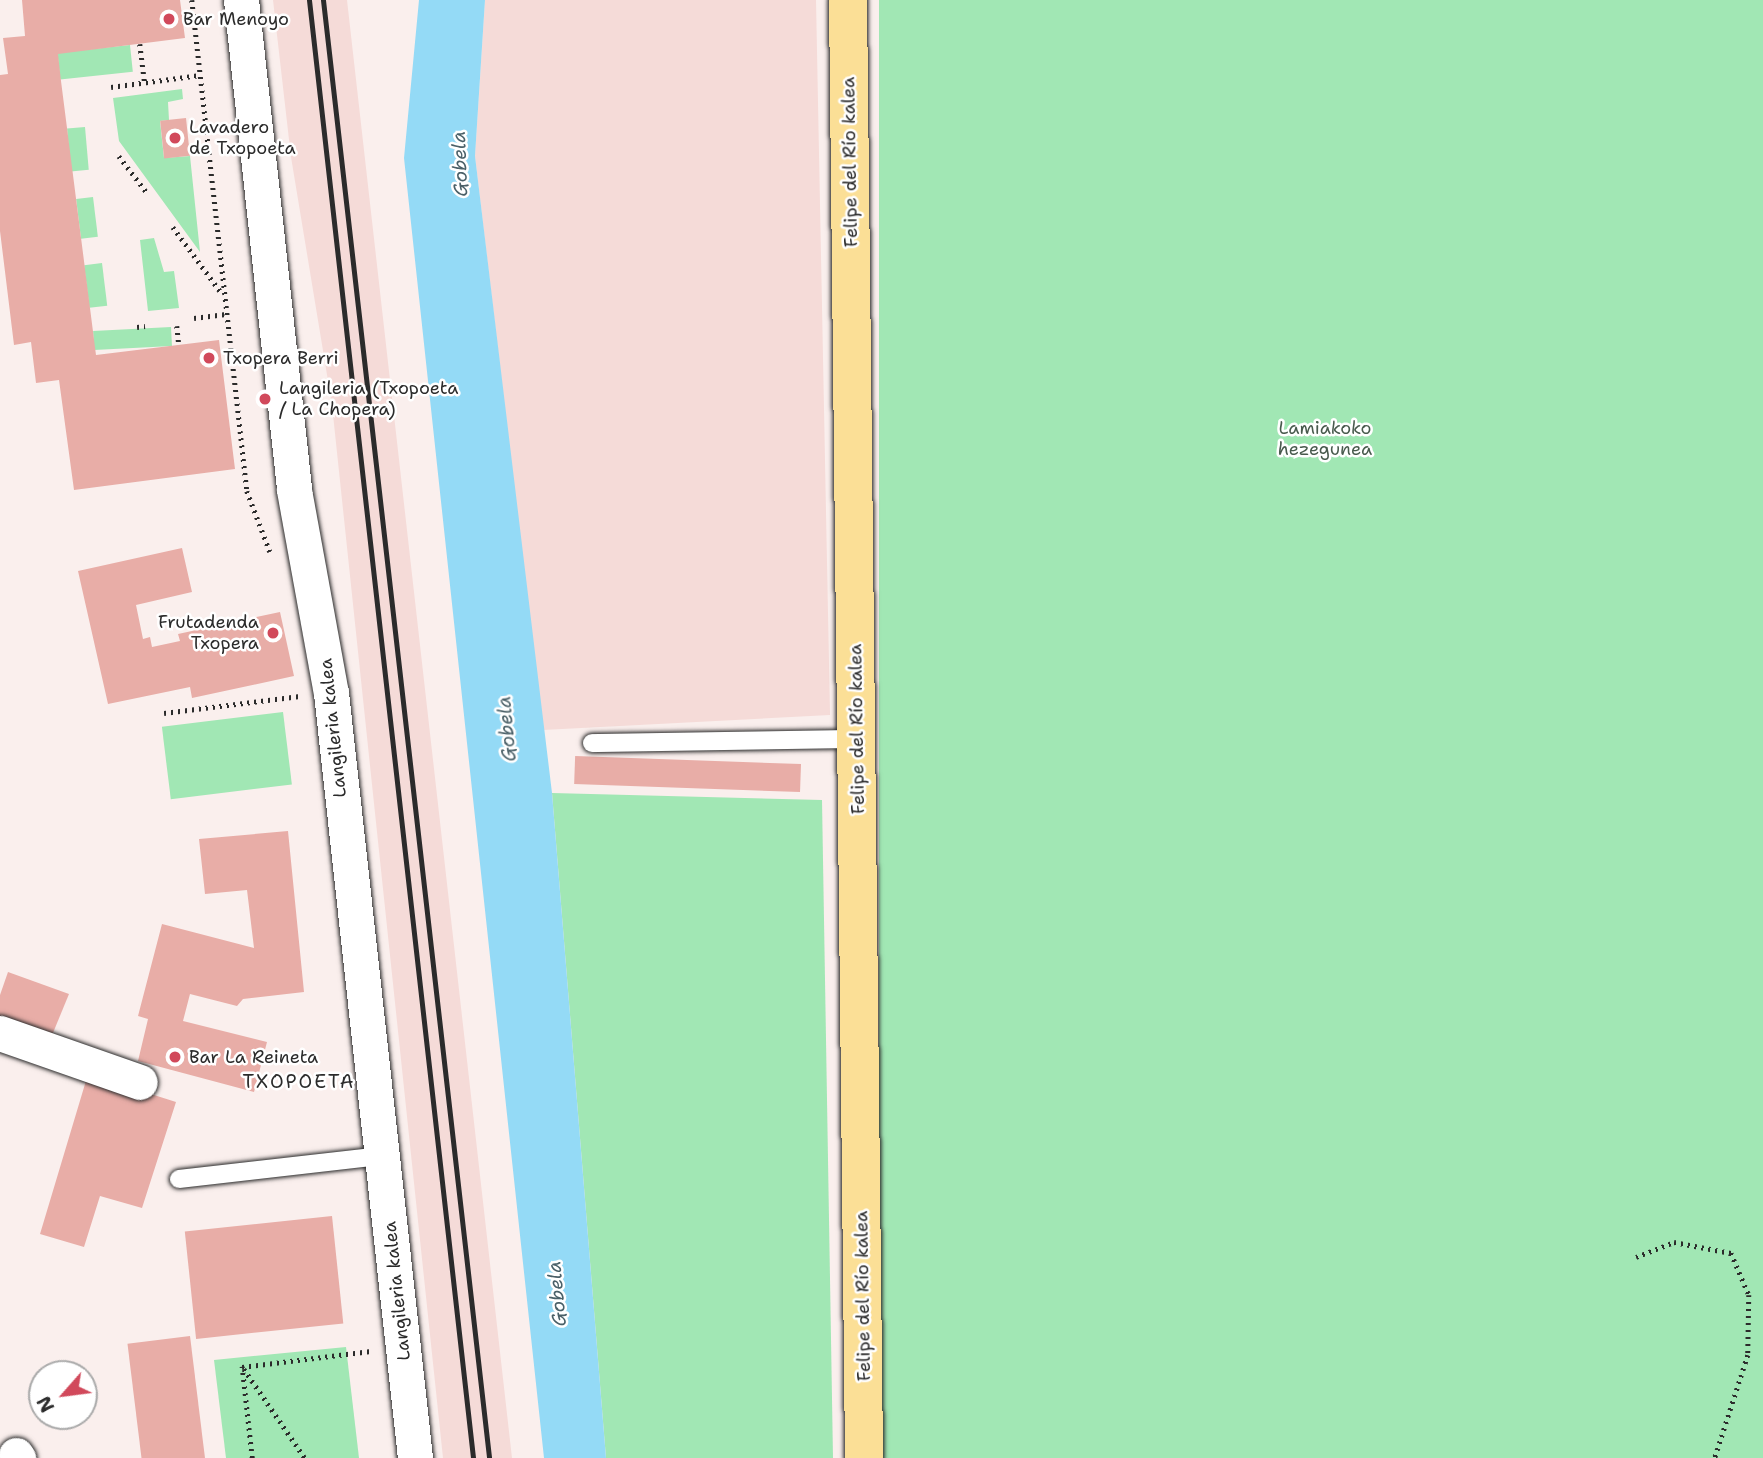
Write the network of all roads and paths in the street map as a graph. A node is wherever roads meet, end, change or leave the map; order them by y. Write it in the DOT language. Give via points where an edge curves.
graph roads {
  1 [pos="192,0"];
  2 [pos="241,0"];
  3 [pos="848,0"];
  4 [pos="140,44"];
  5 [pos="200,75"];
  6 [pos="145,82"];
  7 [pos="111,87"];
  8 [pos="119,156"];
  9 [pos="148,194"];
  10 [pos="173,228"];
  11 [pos="224,296"];
  12 [pos="226,314"];
  13 [pos="194,318"];
  14 [pos="145,326"];
  15 [pos="177,326"];
  16 [pos="137,327"];
  17 [pos="179,345"];
  18 [pos="274,562"];
  19 [pos="302,682"];
  20 [pos="164,713"];
  21 [pos="857,739"];
  22 [pos="592,743"];
  23 [pos="0,1034"];
  24 [pos="140,1082"];
  25 [pos="382,1156"];
  26 [pos="179,1179"];
  27 [pos="1636,1257"];
  28 [pos="403,1347"];
  29 [pos="242,1367"];
  30 [pos="252,1458"];
  31 [pos="305,1458"];
  32 [pos="415,1458"];
  33 [pos="864,1458"];
  34 [pos="1715,1458"];
  1 -- 5 [label="path"];
  2 -- 25 [label="street, Langileria kalea" via="294,490 331,693"];
  3 -- 21 [label="main road, Felipe del Río kalea"];
  4 -- 6 [label="path"];
  5 -- 6 [label="path"];
  5 -- 11 [label="path"];
  6 -- 7 [label="path"];
  8 -- 9 [label="path"];
  10 -- 11 [label="path"];
  11 -- 12 [label="path"];
  12 -- 13 [label="path"];
  12 -- 18 [label="path" via="249,502"];
  14 -- 16 [label="path"];
  15 -- 17 [label="path"];
  19 -- 20 [label="path, Langileria kalea" via="304,695"];
  21 -- 22 [label="lane"];
  21 -- 33 [label="main road, Felipe del Río kalea"];
  23 -- 24 [label="street"];
  25 -- 26 [label="lane"];
  25 -- 28 [label="street, Langileria kalea"];
  27 -- 34 [label="path" via="1674,1242 1731,1253 1749,1294 1748,1355"];
  28 -- 29 [label="path"];
  28 -- 32 [label="street, Langileria kalea"];
  29 -- 30 [label="path"];
  29 -- 31 [label="path"];
}
